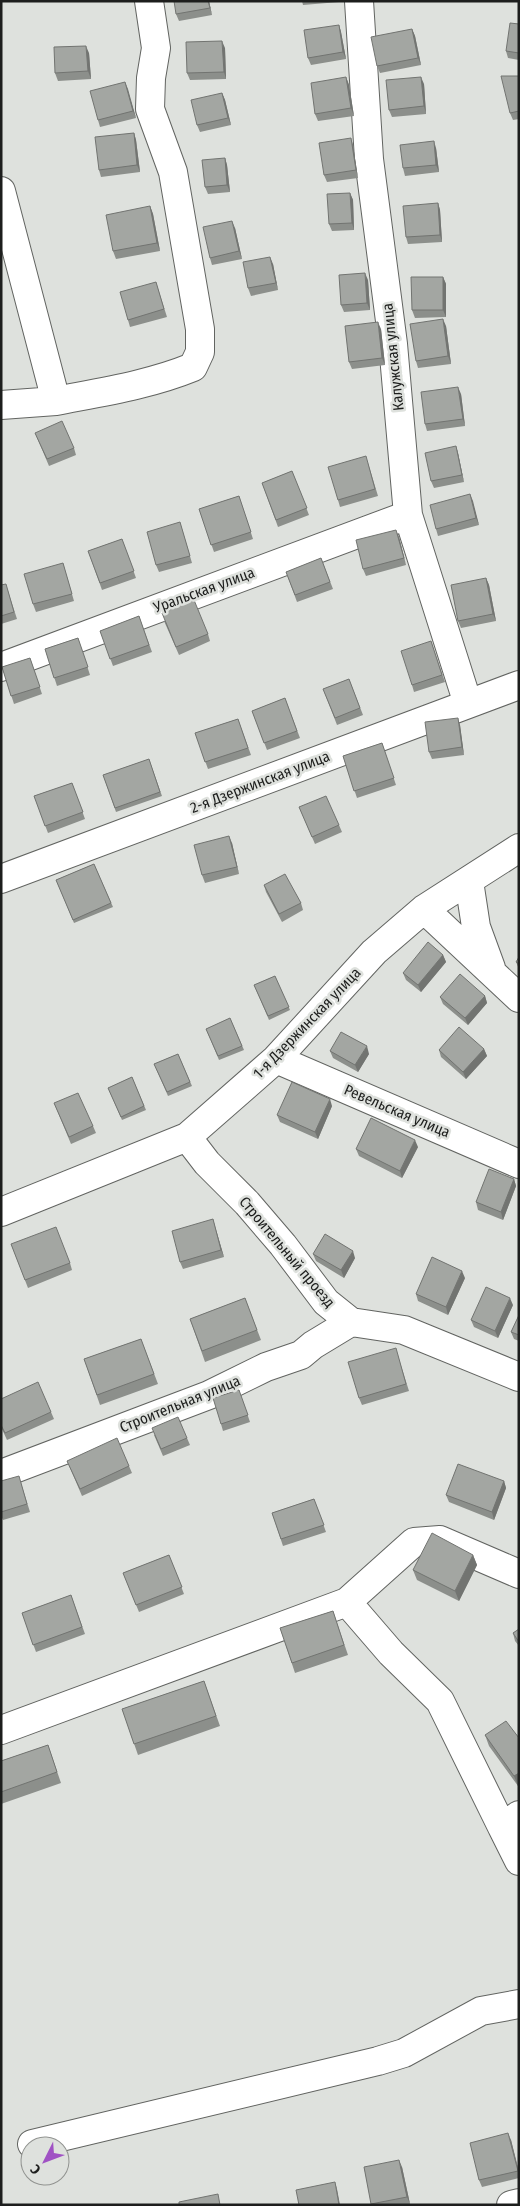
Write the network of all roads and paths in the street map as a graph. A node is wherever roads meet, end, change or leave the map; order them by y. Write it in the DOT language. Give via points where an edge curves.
graph roads {
  1 [pos="149,1"];
  2 [pos="359,1"];
  3 [pos="1,191"];
  4 [pos="56,401"];
  5 [pos="1,405"];
  6 [pos="408,515"];
  7 [pos="1,667"];
  8 [pos="519,685"];
  9 [pos="468,704"];
  10 [pos="519,848"];
  11 [pos="1,879"];
  12 [pos="469,881"];
  13 [pos="424,910"];
  14 [pos="493,974"];
  15 [pos="519,998"];
  16 [pos="276,1059"];
  17 [pos="187,1137"];
  18 [pos="519,1164"];
  19 [pos="1,1212"];
  20 [pos="351,1322"];
  21 [pos="519,1377"];
  22 [pos="1,1474"];
  23 [pos="519,1574"];
  24 [pos="346,1602"];
  25 [pos="1,1730"];
  26 [pos="510,1821"];
  27 [pos="519,1861"];
  28 [pos="519,2004"];
  29 [pos="66,2136"];
  30 [pos="519,2203"];
  31 [pos="511,2205"];
  1 -- 4 [label="street" via="156,48 150,109 172,172 200,329 200,352 193,367 180,372 127,387"];
  2 -- 6 [label="street, Калужская улица" via="369,159 393,344"];
  3 -- 4 [label="street"];
  4 -- 5 [label="street"];
  6 -- 7 [label="street, Уральская улица"];
  6 -- 9 [label="street, Калужская улица"];
  8 -- 9 [label="street, 2-я Дзержинская улица"];
  9 -- 11 [label="street, 2-я Дзержинская улица"];
  10 -- 12 [label="street, 1-я Дзержинская улица"];
  12 -- 13 [label="street, 1-я Дзержинская улица"];
  12 -- 14 [label="street" via="476,927"];
  13 -- 14 [label="street"];
  13 -- 16 [label="street, 1-я Дзержинская улица" via="374,952"];
  14 -- 15 [label="street"];
  16 -- 17 [label="street, 1-я Дзержинская улица"];
  16 -- 18 [label="street, Ревельская улица"];
  17 -- 19 [label="street, 1-я Дзержинская улица"];
  17 -- 20 [label="street, Строительный проезд" via="283,1245 326,1302"];
  20 -- 21 [label="street" via="404,1330"];
  20 -- 22 [label="street, Строительная улица" via="301,1355 266,1367 209,1395"];
  23 -- 24 [label="street" via="440,1540 414,1542"];
  24 -- 25 [label="street"];
  24 -- 26 [label="street" via="440,1701"];
  26 -- 27 [label="street"];
  28 -- 29 [label="street" via="482,2012 404,2053 378,2062"];
  30 -- 31 [label="street"];
}
